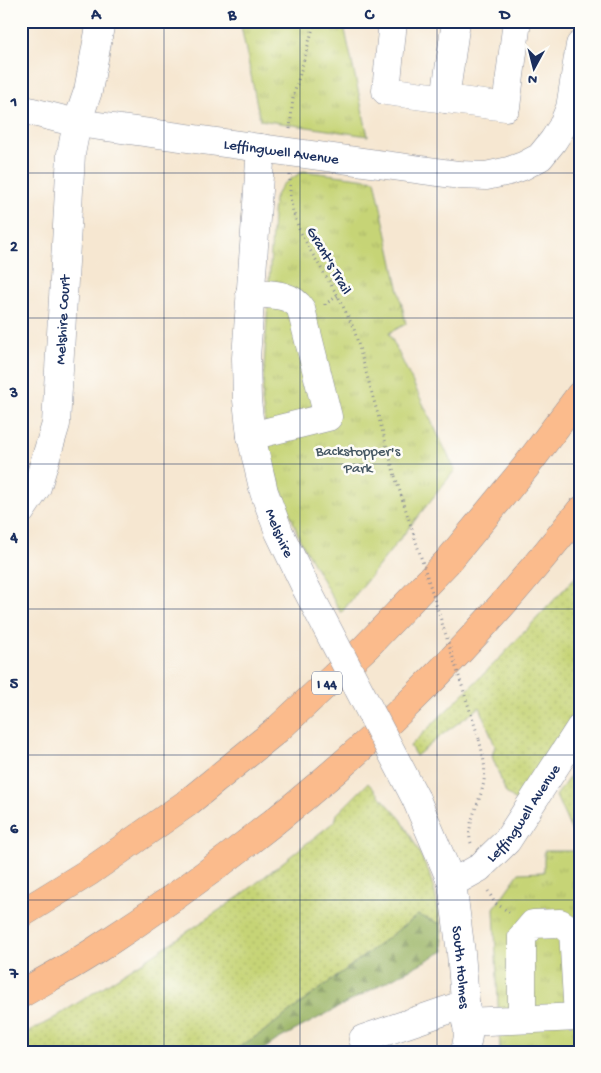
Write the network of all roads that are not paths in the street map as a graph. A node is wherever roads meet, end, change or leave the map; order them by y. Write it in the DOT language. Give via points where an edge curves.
graph roads {
  1 [pos="101,21"];
  2 [pos="393,21"];
  3 [pos="456,21"];
  4 [pos="517,21"];
  5 [pos="580,45"];
  6 [pos="445,99"];
  7 [pos="21,108"];
  8 [pos="77,123"];
  9 [pos="262,148"];
  10 [pos="250,293"];
  11 [pos="580,395"];
  12 [pos="251,436"];
  13 [pos="21,510"];
  14 [pos="580,511"];
  15 [pos="580,728"];
  16 [pos="452,883"];
  17 [pos="21,914"];
  18 [pos="21,994"];
  19 [pos="466,1013"];
  20 [pos="522,1019"];
  21 [pos="363,1039"];
  22 [pos="465,1052"];
  1 -- 8 [label="street, Melshire Court" via="88,90"];
  2 -- 6 [label="street" via="386,91"];
  3 -- 6 [label="street"];
  4 -- 6 [label="street" via="506,107"];
  5 -- 9 [label="street, Leffingwell Avenue" via="570,108 562,127 540,157 509,171 486,176 459,175"];
  7 -- 8 [label="street, Leffingwell Avenue"];
  8 -- 9 [label="street, Leffingwell Avenue"];
  8 -- 13 [label="street, Melshire Court" via="71,154 56,424 37,487"];
  9 -- 10 [label="street, Melshire"];
  10 -- 12 [label="street, Melshire" via="246,358"];
  10 -- 12 [label="street" via="285,297 298,304 328,417"];
  11 -- 17 [label="highway, I 44" via="449,560 344,668 278,729 186,804 89,872"];
  12 -- 16 [label="street, Melshire, bridge" via="264,492 276,524 416,799"];
  14 -- 18 [label="highway" via="487,622 412,700 290,809 192,885 92,953"];
  15 -- 16 [label="street, Leffingwell Avenue" via="507,842 479,868"];
  16 -- 19 [label="street, South Holmes"];
  19 -- 20 [label="street"];
  19 -- 21 [label="street"];
  19 -- 22 [label="street, South Holmes" via="468,1036"];
}
